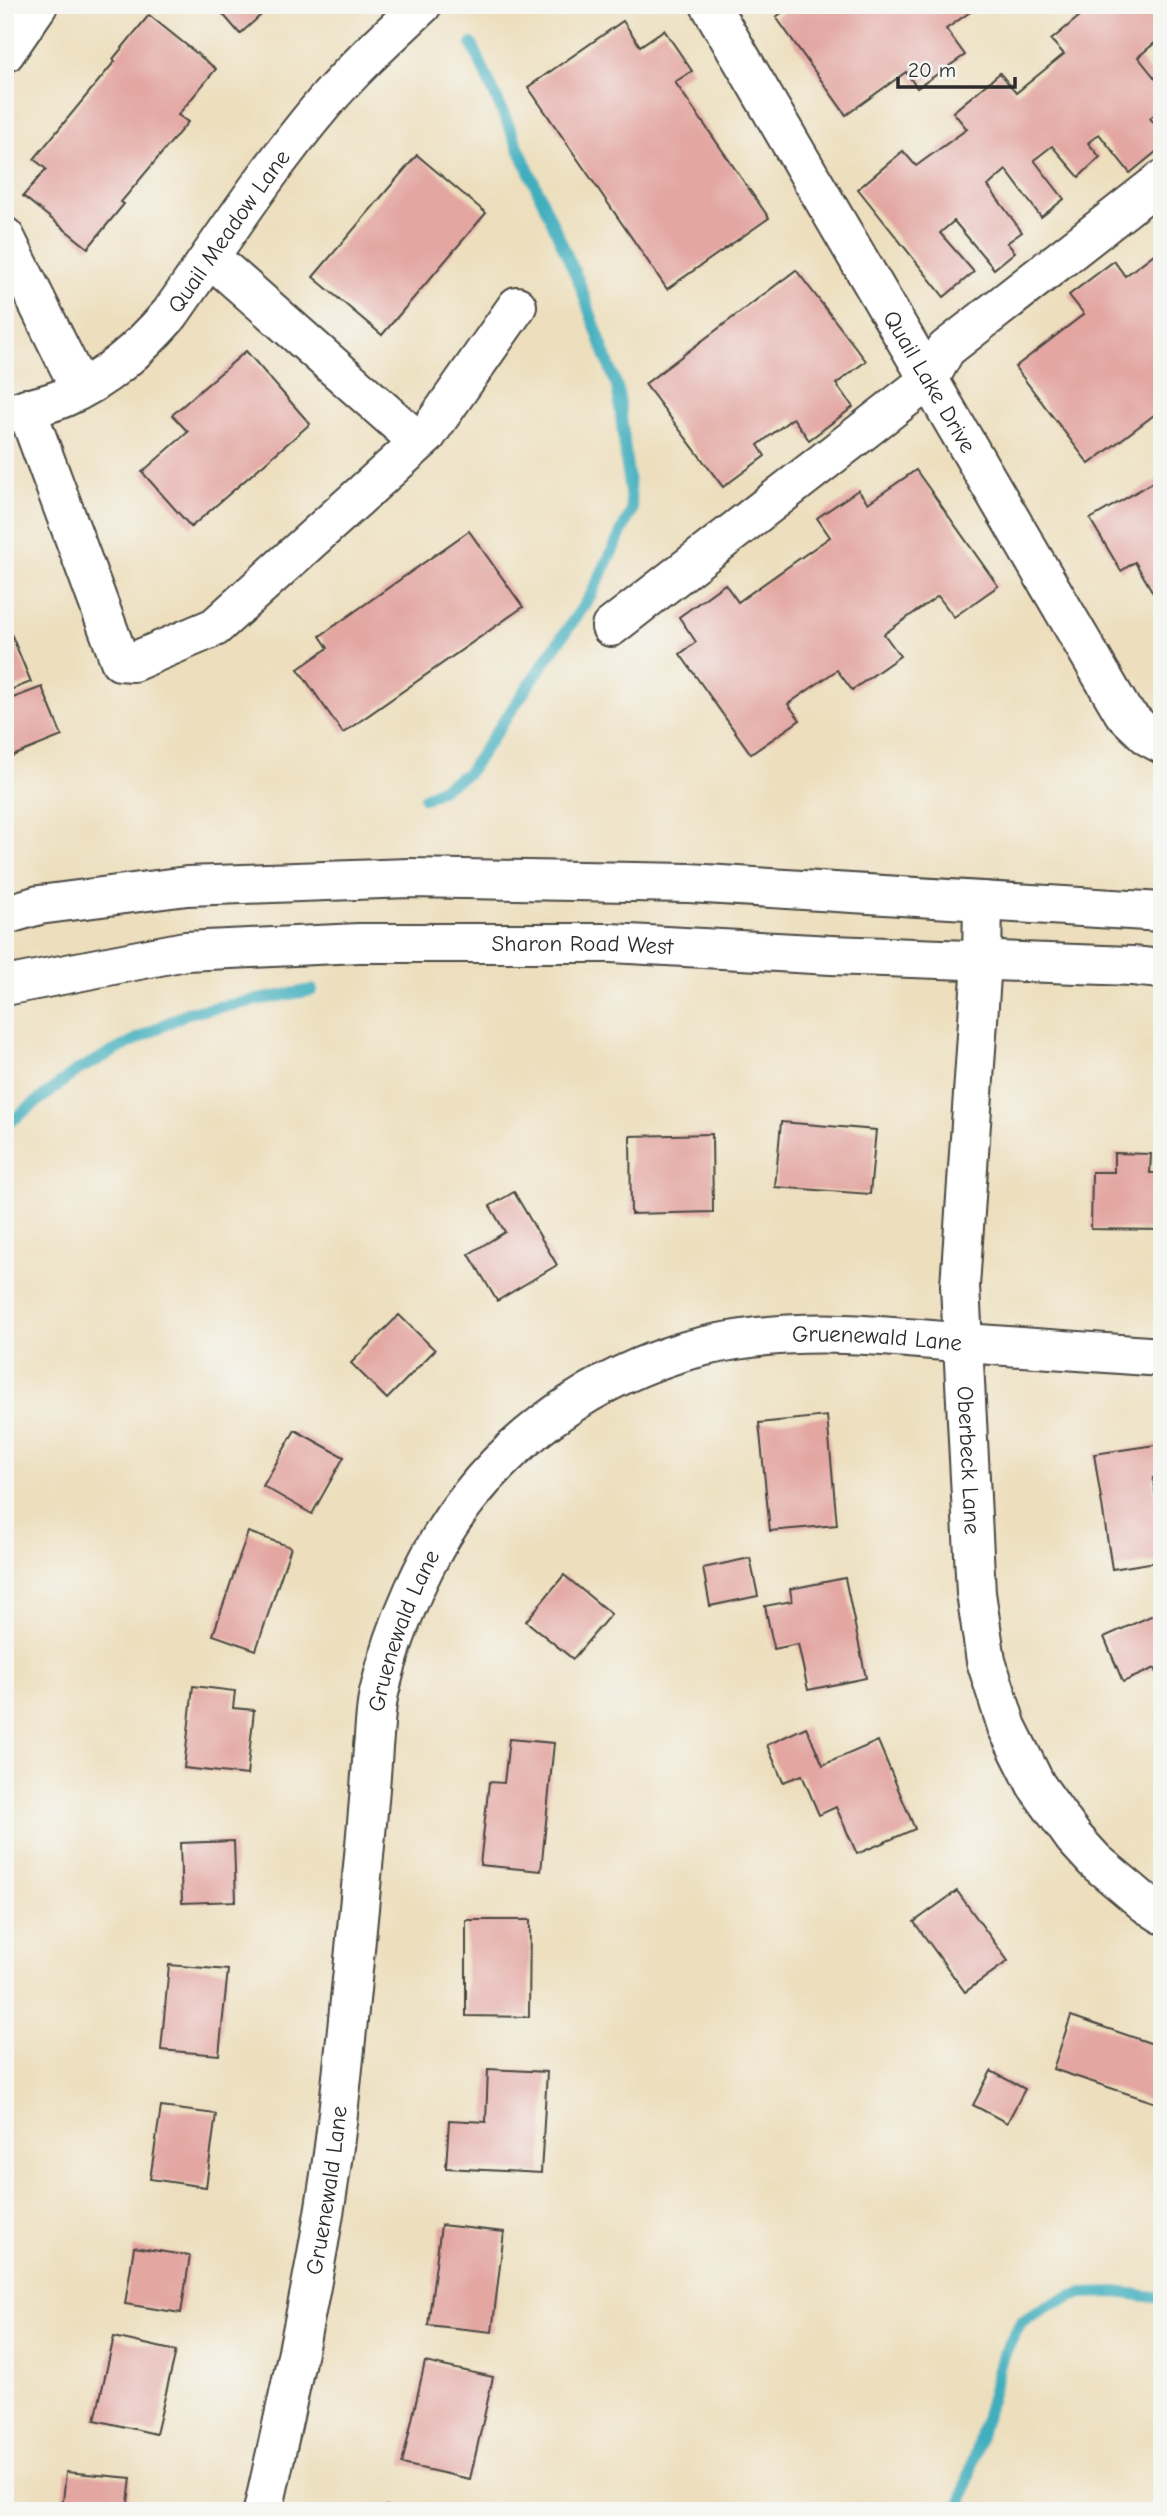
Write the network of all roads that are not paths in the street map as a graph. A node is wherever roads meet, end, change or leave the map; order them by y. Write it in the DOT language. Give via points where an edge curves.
graph roads {
  1 [pos="38,5"];
  2 [pos="422,5"];
  3 [pos="715,7"];
  4 [pos="5,53"];
  5 [pos="1162,180"];
  6 [pos="5,237"];
  7 [pos="210,257"];
  8 [pos="517,306"];
  9 [pos="929,380"];
  10 [pos="80,389"];
  11 [pos="15,411"];
  12 [pos="419,442"];
  13 [pos="611,627"];
  14 [pos="1162,744"];
  15 [pos="983,901"];
  16 [pos="1162,912"];
  17 [pos="5,915"];
  18 [pos="982,961"];
  19 [pos="1162,969"];
  20 [pos="5,986"];
  21 [pos="963,1343"];
  22 [pos="1162,1357"];
  23 [pos="1162,1914"];
  24 [pos="263,2511"];
  1 -- 4 [label="street"];
  2 -- 7 [label="street, Quail Meadow Lane" via="324,104"];
  3 -- 9 [label="street, Quail Lake Drive"];
  5 -- 9 [label="street" via="946,349"];
  6 -- 10 [label="street"];
  7 -- 10 [label="street, Quail Meadow Lane" via="150,337"];
  7 -- 12 [label="street"];
  8 -- 12 [label="street"];
  9 -- 13 [label="street"];
  9 -- 14 [label="street, Quail Lake Drive" via="1123,712"];
  10 -- 11 [label="street, Quail Meadow Lane" via="62,399"];
  11 -- 12 [label="street" via="120,661 133,662 215,627"];
  15 -- 16 [label="street"];
  15 -- 17 [label="street" via="689,883 409,878 187,886 39,905"];
  15 -- 18 [label="street, Oberbeck Lane"];
  18 -- 19 [label="street, Sharon Road West"];
  18 -- 20 [label="street, Sharon Road West" via="611,943 359,943 185,951"];
  18 -- 21 [label="street, Oberbeck Lane" via="960,1286"];
  21 -- 22 [label="street, Gruenewald Lane"];
  21 -- 23 [label="street, Oberbeck Lane" via="976,1592 986,1661 1007,1727 1036,1785 1074,1838 1095,1861"];
  21 -- 24 [label="street, Gruenewald Lane" via="859,1333 782,1333 666,1357 601,1385 541,1425 488,1474 444,1533 408,1603 378,1698 328,2186"];
}
